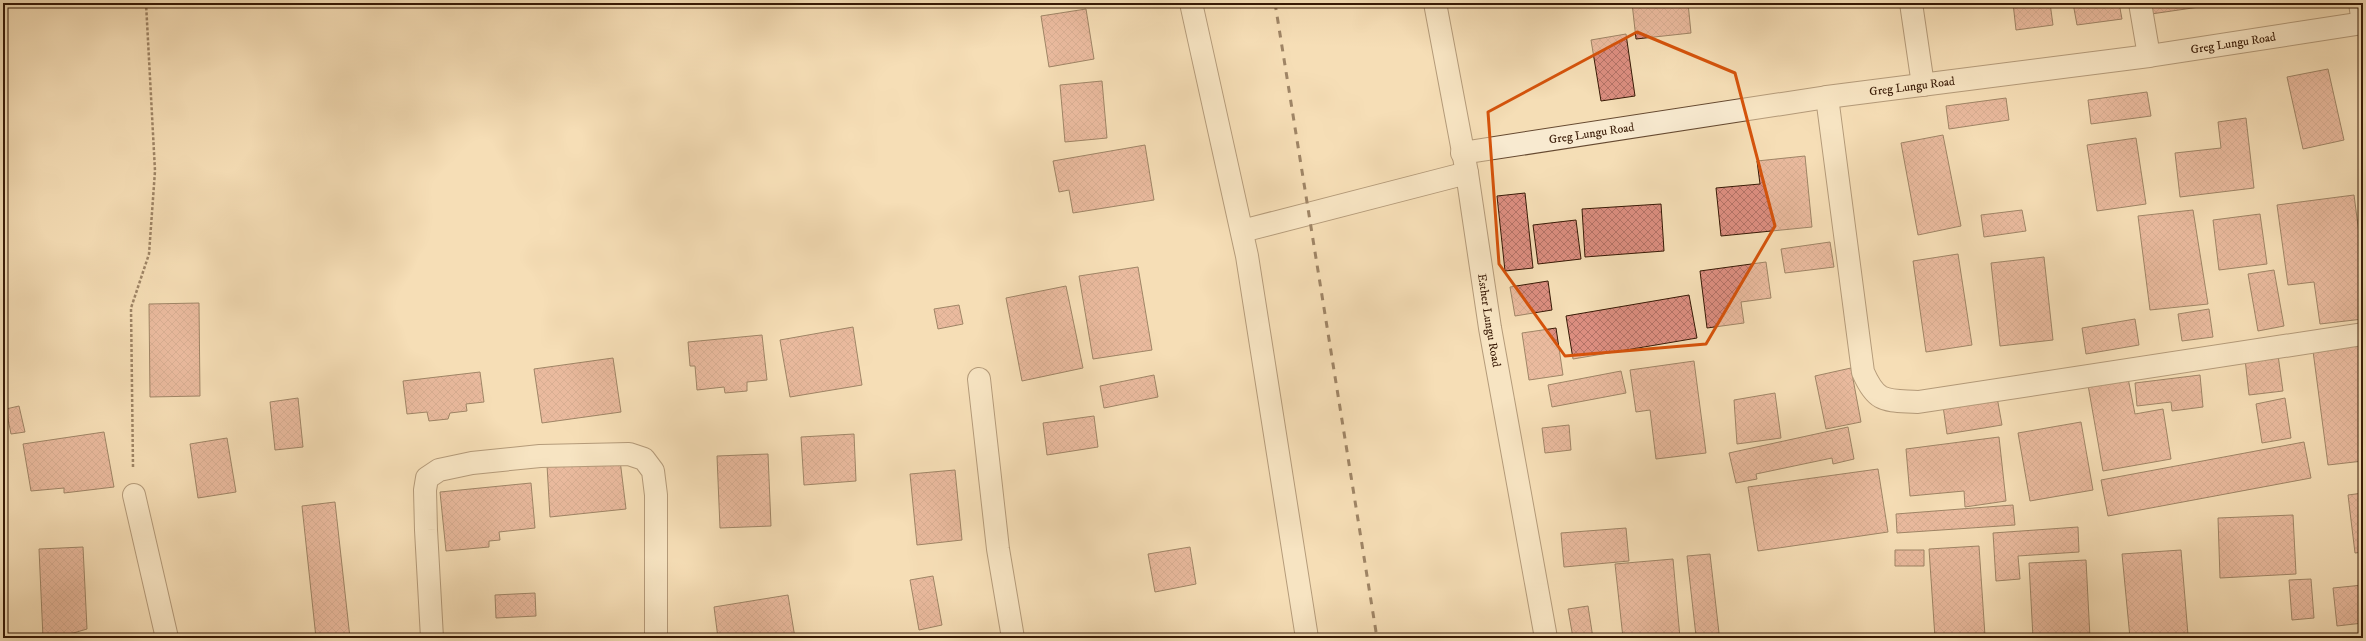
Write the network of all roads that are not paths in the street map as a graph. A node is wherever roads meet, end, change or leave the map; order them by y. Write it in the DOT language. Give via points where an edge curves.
graph roads {
  1 [pos="1191,3"];
  2 [pos="1435,3"];
  3 [pos="1910,3"];
  4 [pos="2140,3"];
  5 [pos="2360,3"];
  6 [pos="2363,23"];
  7 [pos="2148,56"];
  8 [pos="1922,85"];
  9 [pos="1828,97"];
  10 [pos="1465,163"];
  11 [pos="1242,231"];
  12 [pos="2363,334"];
  13 [pos="979,379"];
  14 [pos="134,495"];
  15 [pos="167,638"];
  16 [pos="432,638"];
  17 [pos="656,638"];
  18 [pos="1013,638"];
  19 [pos="1307,638"];
  20 [pos="1546,638"];
  1 -- 11 [label="street"];
  2 -- 10 [label="street, Esther Lungu Road"];
  3 -- 8 [label="street"];
  4 -- 7 [label="street"];
  5 -- 6 [label="street"];
  6 -- 7 [label="street, Greg Lungu Road"];
  7 -- 8 [label="street, Greg Lungu Road"];
  8 -- 9 [label="street, Greg Lungu Road"];
  9 -- 10 [label="street, Greg Lungu Road"];
  9 -- 12 [label="street" via="1863,372 1870,390 1886,400 1918,402"];
  10 -- 11 [label="street, Greg Lungu Road"];
  10 -- 20 [label="street, Esther Lungu Road" via="1490,328"];
  11 -- 19 [label="street"];
  13 -- 18 [label="street" via="998,550"];
  14 -- 15 [label="street"];
  16 -- 17 [label="street" via="426,530 427,478 439,470 472,463 540,456 629,454 644,459 653,471 656,495"];
}
